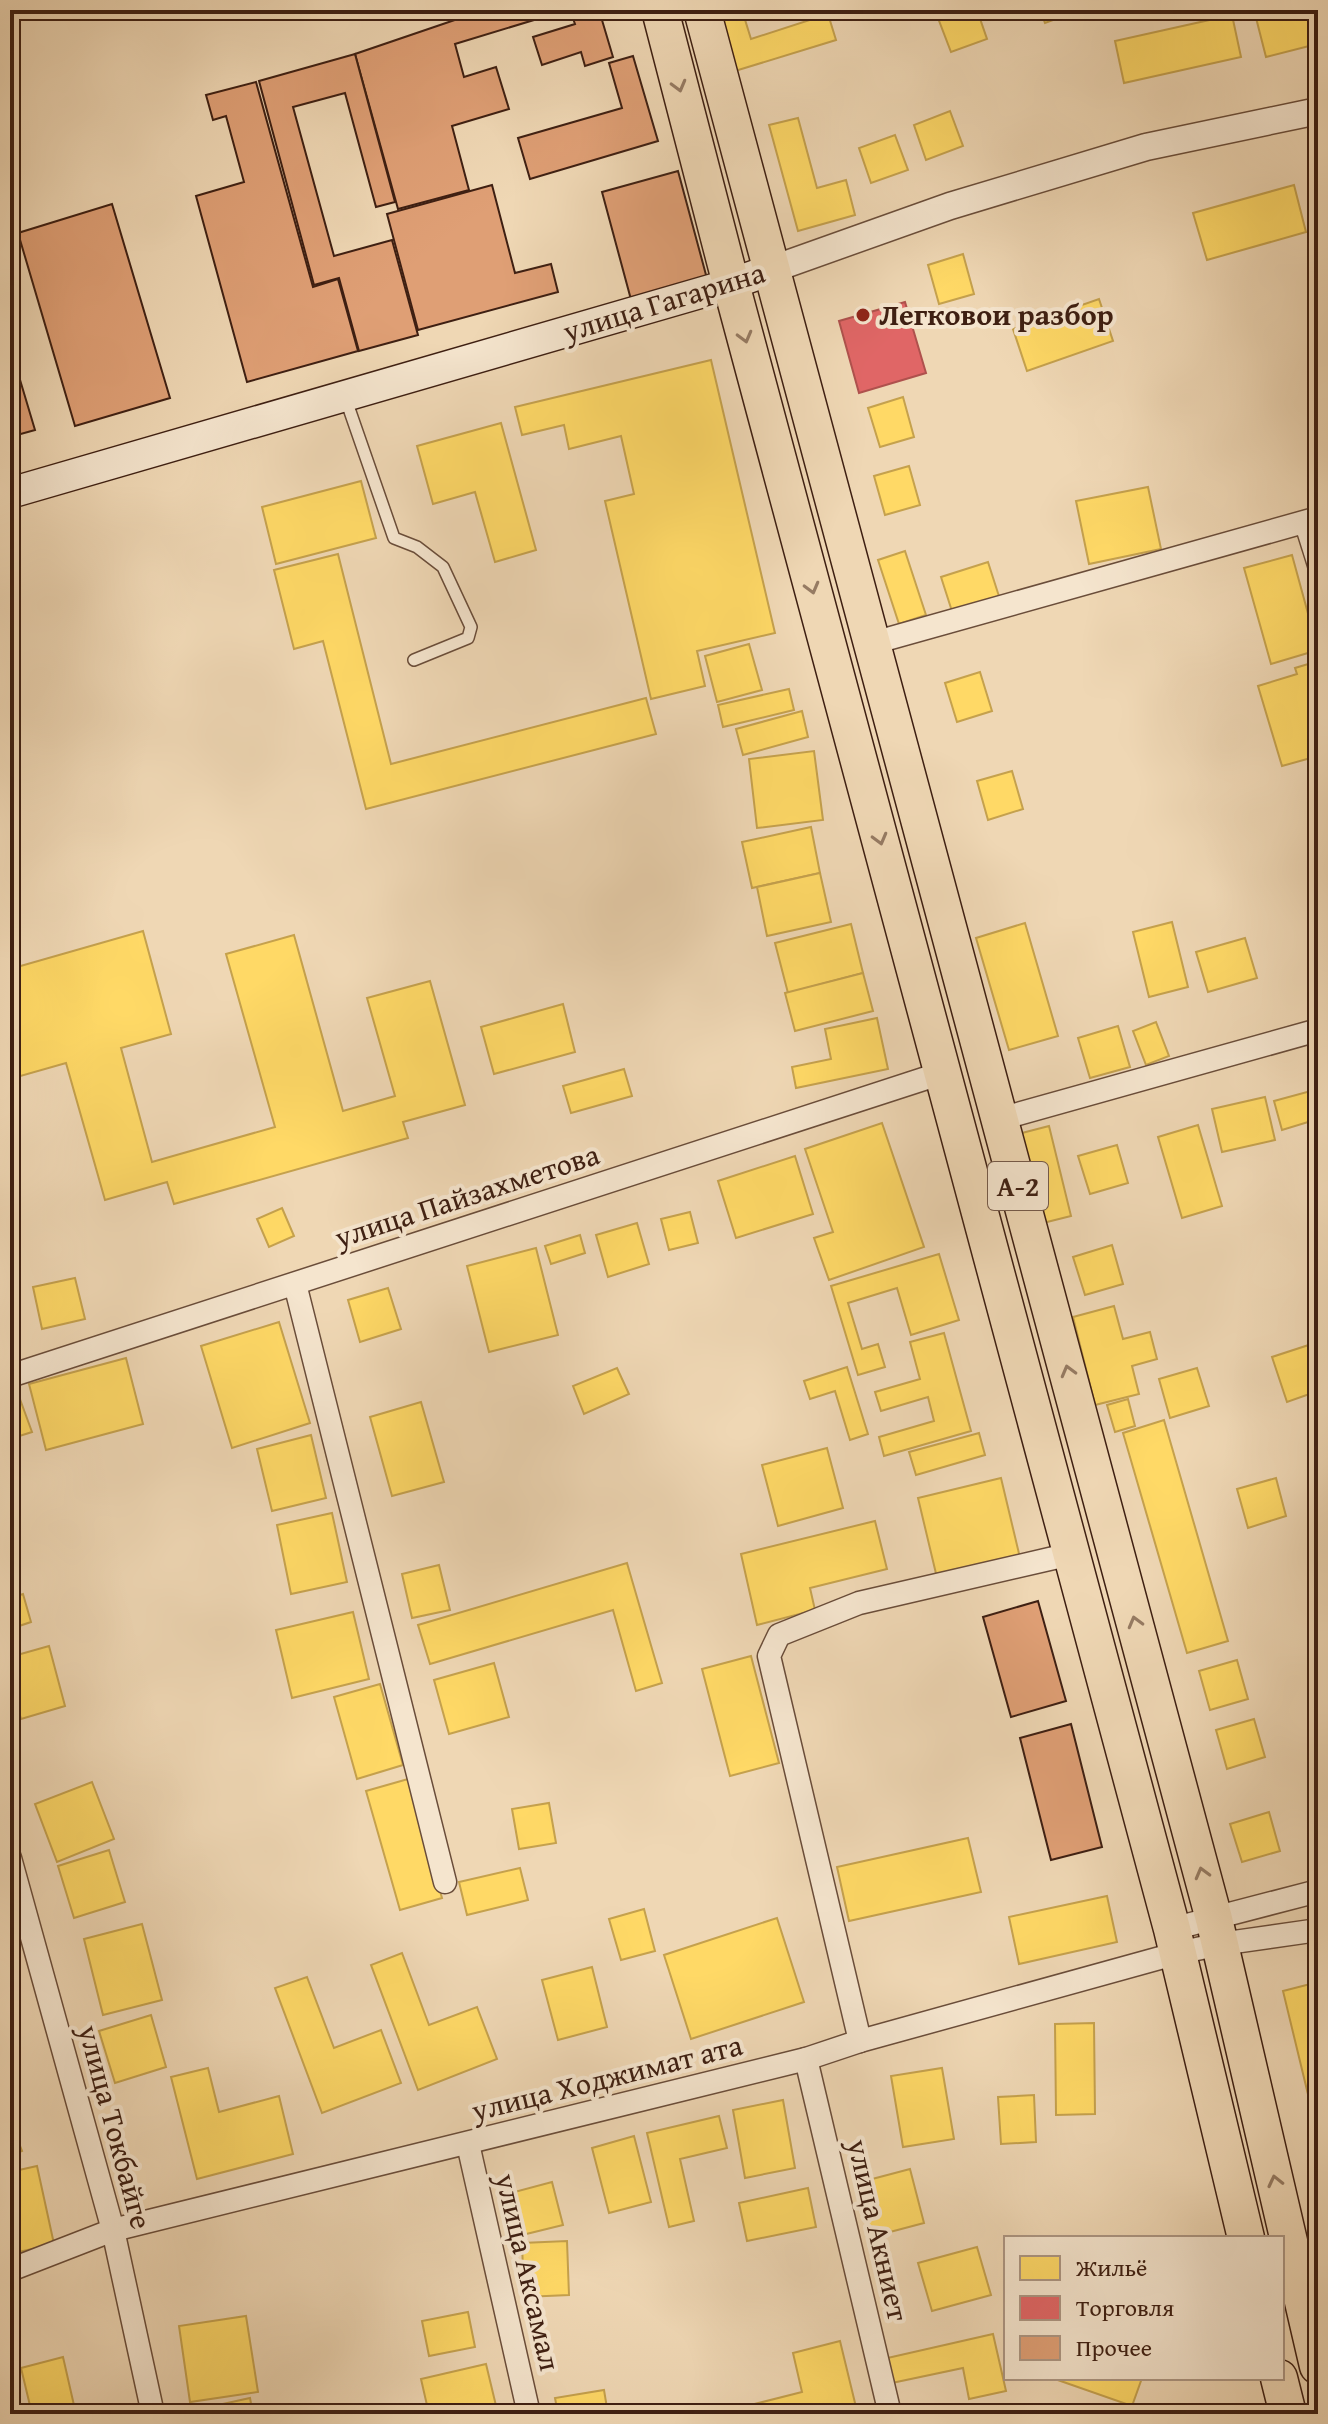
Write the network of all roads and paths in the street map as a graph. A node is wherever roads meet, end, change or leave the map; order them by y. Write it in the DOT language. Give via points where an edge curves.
graph roads {
  1 [pos="660,10"];
  2 [pos="702,10"];
  3 [pos="1318,111"];
  4 [pos="773,269"];
  5 [pos="731,284"];
  6 [pos="345,396"];
  7 [pos="10,493"];
  8 [pos="1309,521"];
  9 [pos="1318,580"];
  10 [pos="873,643"];
  11 [pos="414,660"];
  12 [pos="1318,1030"];
  13 [pos="942,1073"];
  14 [pos="1000,1119"];
  15 [pos="295,1284"];
  16 [pos="10,1376"];
  17 [pos="1071,1554"];
  18 [pos="10,1858"];
  19 [pos="445,1882"];
  20 [pos="1318,1891"];
  21 [pos="1318,1930"];
  22 [pos="1217,1931"];
  23 [pos="1175,1941"];
  24 [pos="860,2041"];
  25 [pos="806,2059"];
  26 [pos="468,2144"];
  27 [pos="113,2230"];
  28 [pos="1246,2236"];
  29 [pos="10,2270"];
  30 [pos="1318,2366"];
  31 [pos="1280,2380"];
  32 [pos="153,2414"];
  33 [pos="529,2414"];
  34 [pos="890,2414"];
  35 [pos="1288,2414"];
  1 -- 5 [label="highway, A-2, one-way"];
  2 -- 4 [label="highway, A-2"];
  3 -- 4 [label="street, улица Гагарина" via="1146,147 950,206"];
  4 -- 5 [label="main road, улица Гагарина"];
  4 -- 10 [label="highway, A-2"];
  5 -- 6 [label="main road, улица Гагарина"];
  5 -- 13 [label="highway, A-2, one-way"];
  6 -- 7 [label="main road, улица Гагарина"];
  6 -- 11 [label="lane" via="394,538 443,567 471,627 468,638"];
  8 -- 9 [label="lane"];
  8 -- 10 [label="street"];
  10 -- 14 [label="highway, A-2"];
  12 -- 14 [label="street"];
  13 -- 15 [label="street, улица Пайзахметова"];
  13 -- 17 [label="highway, A-2"];
  22 -- 14 [label="highway, A-2, one-way"];
  15 -- 16 [label="street, улица Пайзахметова"];
  15 -- 19 [label="street"];
  17 -- 23 [label="highway, A-2"];
  17 -- 24 [label="street" via="859,1603 779,1635 769,1656"];
  18 -- 27 [label="street, улица Токбайге"];
  20 -- 22 [label="street, улица Ходжимат ата"];
  21 -- 22 [label="street"];
  22 -- 23 [label="street, улица Ходжимат ата"];
  30 -- 22 [label="highway, A-2, one-way"];
  23 -- 24 [label="street, улица Ходжимат ата"];
  23 -- 28 [label="highway, A-2"];
  24 -- 25 [label="street, улица Ходжимат ата"];
  25 -- 26 [label="street, улица Ходжимат ата"];
  25 -- 34 [label="street, улица Акниет"];
  26 -- 27 [label="street, улица Ходжимат ата"];
  26 -- 33 [label="street, улица Аксамал"];
  27 -- 29 [label="street, улица Ходжимат ата"];
  27 -- 32 [label="street, улица Токбайге"];
  31 -- 35 [label="highway"];
}
